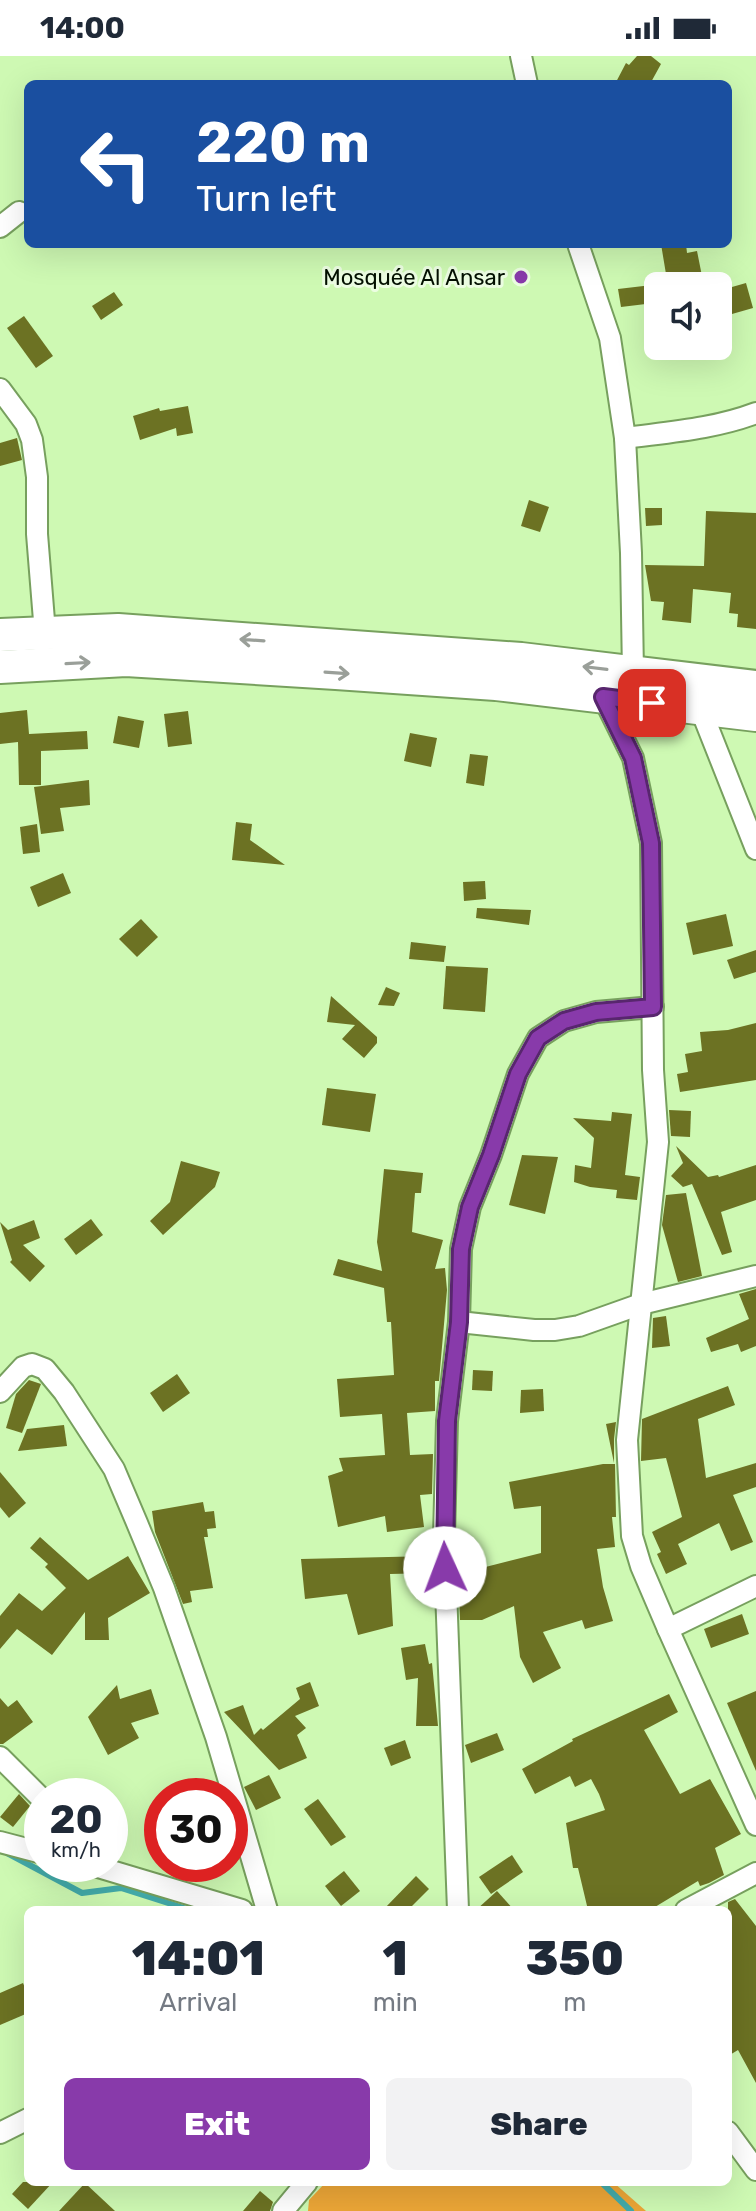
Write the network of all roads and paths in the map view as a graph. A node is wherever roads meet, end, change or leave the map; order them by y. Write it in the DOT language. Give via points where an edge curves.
graph roads {
  1 [pos="521,56"];
  2 [pos="526,80"];
  3 [pos="19,212"];
  4 [pos="0,227"];
  5 [pos="579,248"];
  6 [pos="0,389"];
  7 [pos="756,413"];
  8 [pos="625,438"];
  9 [pos="45,633"];
  10 [pos="0,635"];
  11 [pos="0,667"];
  12 [pos="633,673"];
  13 [pos="756,687"];
  14 [pos="695,695"];
  15 [pos="603,697"];
  16 [pos="756,715"];
  17 [pos="756,849"];
  18 [pos="653,1007"];
  19 [pos="756,1276"];
  20 [pos="641,1304"];
  21 [pos="459,1322"];
  22 [pos="0,1392"];
  23 [pos="756,1586"];
  24 [pos="668,1629"];
  25 [pos="0,1757"];
  26 [pos="24,1781"];
  27 [pos="756,1825"];
  28 [pos="0,1842"];
  29 [pos="24,1848"];
  30 [pos="128,1873"];
  31 [pos="756,1873"];
  32 [pos="230,1906"];
  33 [pos="266,1906"];
  34 [pos="458,1906"];
  35 [pos="694,1906"];
  36 [pos="24,2121"];
  37 [pos="0,2133"];
  38 [pos="732,2135"];
  39 [pos="749,2146"];
  40 [pos="756,2170"];
  41 [pos="304,2186"];
  42 [pos="283,2211"];
  1 -- 2 [label="street"];
  3 -- 4 [label="street"];
  5 -- 8 [label="street" via="610,338"];
  6 -- 9 [label="street" via="32,440"];
  7 -- 8 [label="street"];
  8 -- 12 [label="street"];
  9 -- 10 [label="main road"];
  12 -- 9 [label="main road, one-way" via="521,659 118,630"];
  11 -- 15 [label="main road, one-way" via="126,660 496,684"];
  12 -- 14 [label="main road"];
  13 -- 14 [label="main road"];
  14 -- 15 [label="main road"];
  14 -- 16 [label="main road"];
  14 -- 17 [label="street"];
  15 -- 18 [label="street" via="633,758 650,832"];
  18 -- 20 [label="street" via="658,1142"];
  18 -- 21 [label="street" via="596,1012 564,1021 538,1038 518,1074 470,1207 461,1249"];
  19 -- 20 [label="street"];
  20 -- 21 [label="street" via="555,1330"];
  20 -- 24 [label="street" via="627,1440 632,1536"];
  21 -- 34 [label="street" via="447,1421 444,1537"];
  22 -- 33 [label="street" via="23,1367 45,1369 114,1469 186,1650"];
  23 -- 24 [label="street"];
  24 -- 27 [label="street"];
  25 -- 26 [label="street"];
  28 -- 29 [label="street"];
  30 -- 32 [label="street"];
  31 -- 35 [label="street"];
  36 -- 37 [label="street"];
  38 -- 39 [label="street"];
  39 -- 40 [label="street"];
  41 -- 42 [label="street"];
}
